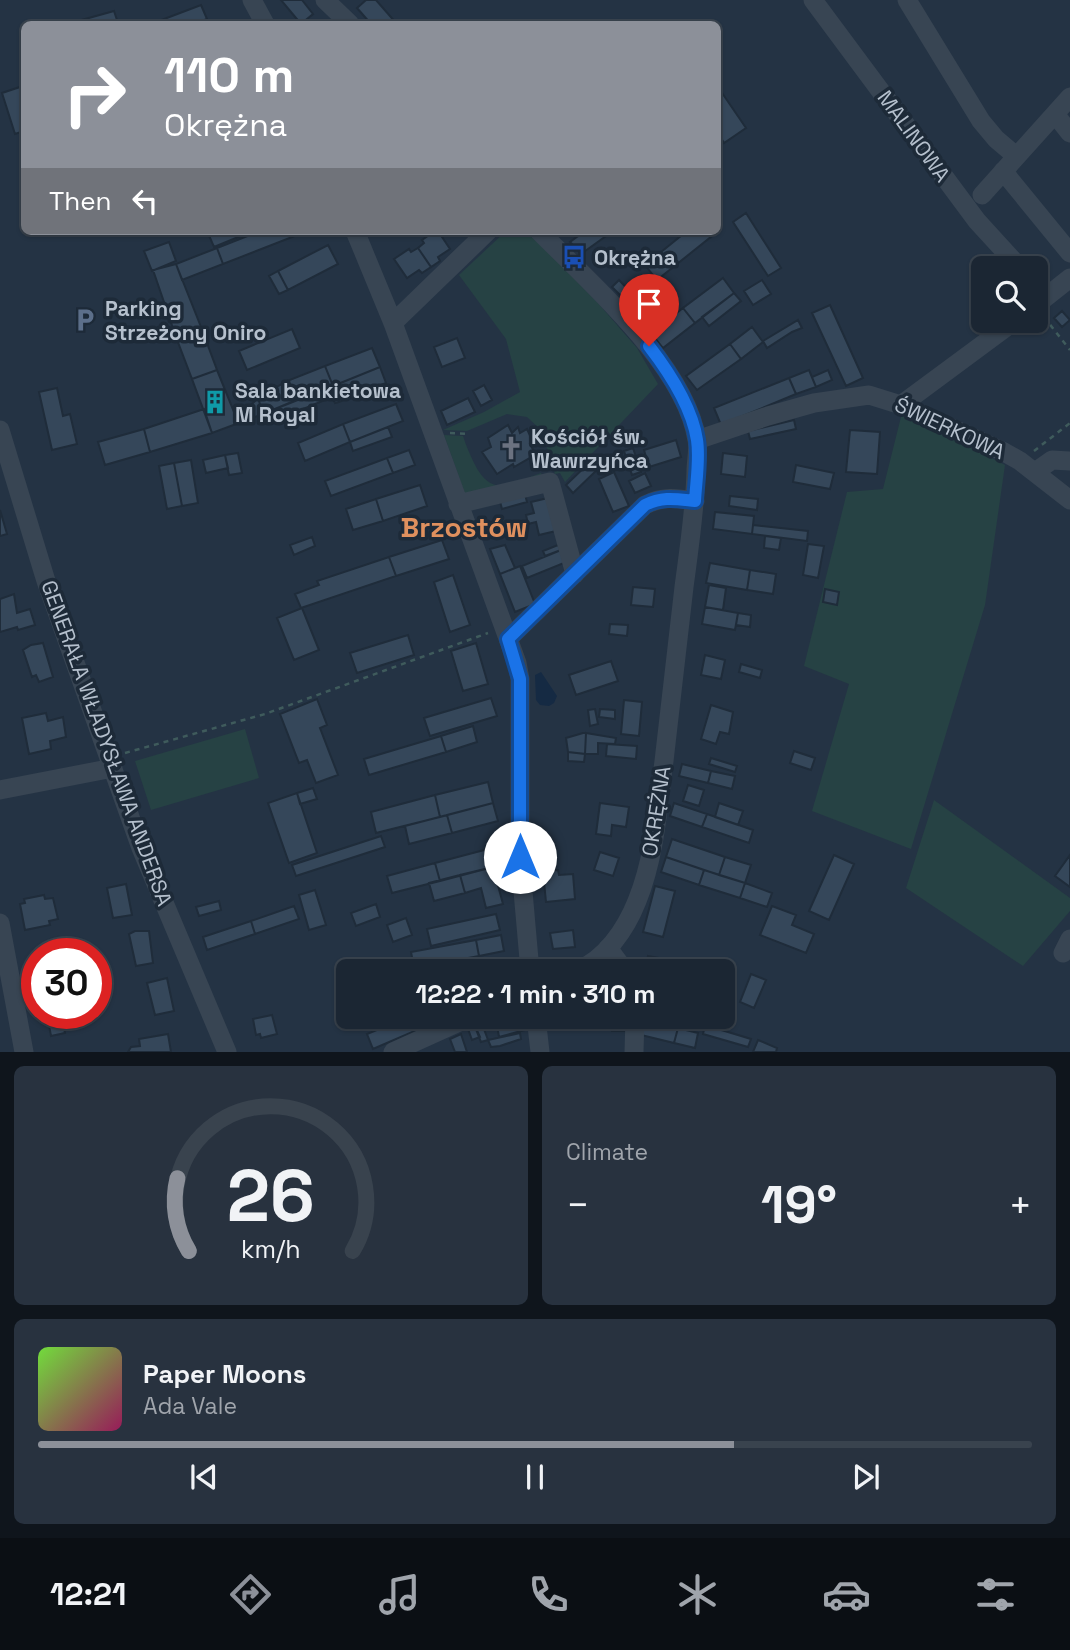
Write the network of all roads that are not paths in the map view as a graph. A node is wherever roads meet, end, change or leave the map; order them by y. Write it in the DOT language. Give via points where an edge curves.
graph roads {
  1 [pos="253,0"];
  2 [pos="325,0"];
  3 [pos="813,0"];
  4 [pos="907,0"];
  5 [pos="264,21"];
  6 [pos="347,21"];
  7 [pos="1070,97"];
  8 [pos="1055,114"];
  9 [pos="1070,133"];
  10 [pos="1009,164"];
  11 [pos="982,195"];
  12 [pos="357,235"];
  13 [pos="484,235"];
  14 [pos="543,235"];
  15 [pos="1070,253"];
  16 [pos="1009,256"];
  17 [pos="1070,278"];
  18 [pos="1048,293"];
  19 [pos="393,323"];
  20 [pos="998,333"];
  21 [pos="901,405"];
  22 [pos="0,430"];
  23 [pos="697,440"];
  24 [pos="4,455"];
  25 [pos="1070,461"];
  26 [pos="1030,465"];
  27 [pos="1070,500"];
  28 [pos="695,501"];
  29 [pos="458,504"];
  30 [pos="575,574"];
  31 [pos="506,633"];
  32 [pos="115,761"];
  33 [pos="0,790"];
  34 [pos="0,923"];
  35 [pos="608,948"];
  36 [pos="529,959"];
  37 [pos="597,959"];
  38 [pos="616,959"];
  39 [pos="444,1029"];
  40 [pos="537,1029"];
  41 [pos="635,1029"];
  42 [pos="24,1052"];
  43 [pos="227,1052"];
  44 [pos="393,1052"];
  45 [pos="540,1052"];
  46 [pos="634,1052"];
  1 -- 5 [label="street"];
  2 -- 6 [label="street"];
  3 -- 16 [label="street, MALINOWA" via="977,221"];
  4 -- 10 [label="street"];
  7 -- 8 [label="street"];
  8 -- 9 [label="street"];
  8 -- 10 [label="street"];
  10 -- 11 [label="street"];
  10 -- 15 [label="street"];
  12 -- 19 [label="street"];
  13 -- 19 [label="street"];
  14 -- 23 [label="street, OKRĘŻNA" via="637,331 660,361 686,408"];
  17 -- 18 [label="street"];
  19 -- 29 [label="street"];
  20 -- 21 [label="street"];
  21 -- 23 [label="street, ŚWIERKOWA" via="869,395 839,398"];
  21 -- 26 [label="street, ŚWIERKOWA"];
  22 -- 24 [label="street, GENERAŁA WŁADYSŁAWA ANDERSA"];
  23 -- 28 [label="street, OKRĘŻNA"];
  24 -- 32 [label="street, GENERAŁA WŁADYSŁAWA ANDERSA"];
  25 -- 26 [label="street"];
  26 -- 27 [label="street, ŚWIERKOWA"];
  28 -- 30 [label="street" via="670,498 645,505"];
  28 -- 35 [label="street, OKRĘŻNA" via="654,831 638,901"];
  29 -- 30 [label="street" via="550,482"];
  29 -- 31 [label="street"];
  30 -- 31 [label="street"];
  31 -- 36 [label="street" via="520,679 520,857"];
  32 -- 33 [label="street"];
  32 -- 43 [label="street, GENERAŁA WŁADYSŁAWA ANDERSA" via="141,848"];
  34 -- 42 [label="street"];
  35 -- 37 [label="street, OKRĘŻNA"];
  35 -- 38 [label="street"];
  39 -- 44 [label="street"];
  40 -- 45 [label="street"];
  41 -- 46 [label="street"];
}
